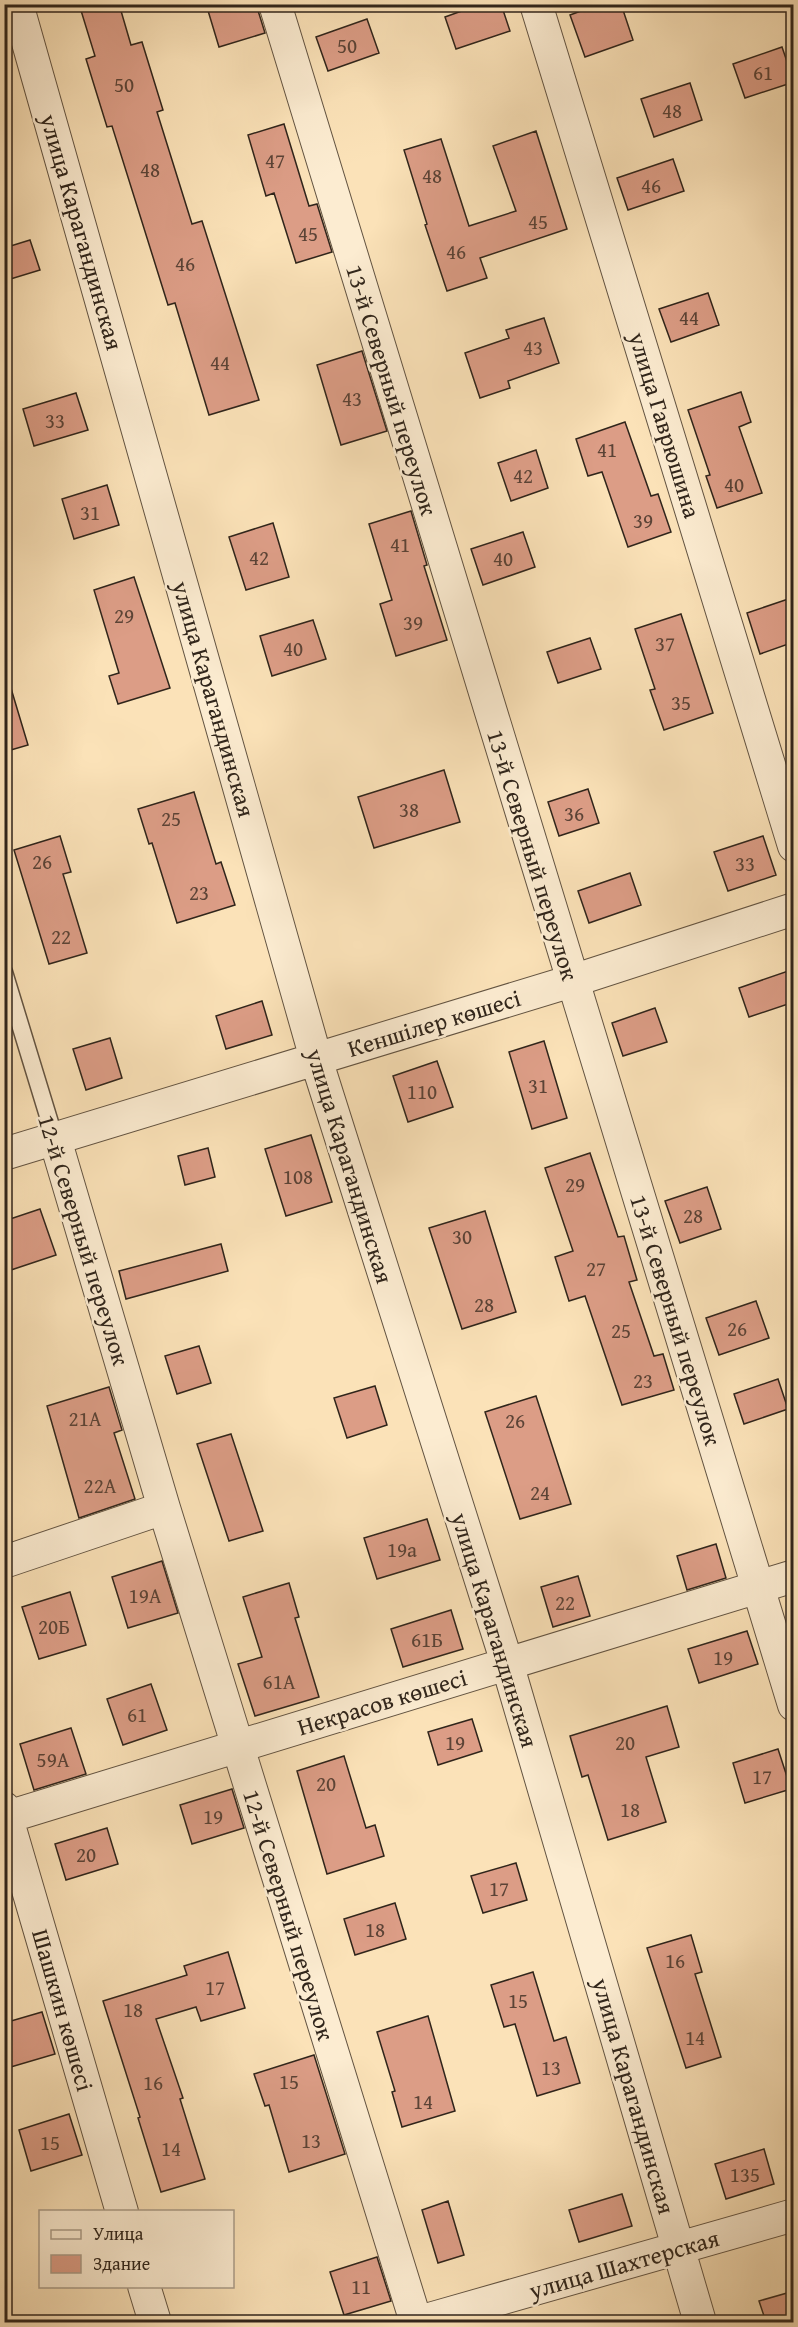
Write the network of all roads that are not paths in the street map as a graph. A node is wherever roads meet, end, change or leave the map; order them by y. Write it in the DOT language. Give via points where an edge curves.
graph roads {
  1 [pos="17,4"];
  2 [pos="275,4"];
  3 [pos="536,4"];
  4 [pos="794,846"];
  5 [pos="794,909"];
  6 [pos="4,972"];
  7 [pos="572,981"];
  8 [pos="316,1059"];
  9 [pos="55,1138"];
  10 [pos="4,1154"];
  11 [pos="164,1508"];
  12 [pos="4,1562"];
  13 [pos="794,1576"];
  14 [pos="758,1587"];
  15 [pos="507,1663"];
  16 [pos="794,1705"];
  17 [pos="237,1746"];
  18 [pos="5,1814"];
  19 [pos="122,2210"];
  20 [pos="794,2216"];
  21 [pos="679,2248"];
  22 [pos="145,2288"];
  23 [pos="155,2322"];
  24 [pos="417,2322"];
  25 [pos="700,2322"];
  1 -- 8 [label="street, улица Карагандинская"];
  2 -- 7 [label="street, 13-й Северный переулок"];
  3 -- 4 [label="street, улица Гаврюшина"];
  5 -- 7 [label="street, Кеншілер көшесі"];
  6 -- 9 [label="lane, 12-й Северный переулок"];
  7 -- 8 [label="street, Кеншілер көшесі"];
  7 -- 14 [label="street, 13-й Северный переулок"];
  8 -- 9 [label="street, Кеншілер көшесі"];
  8 -- 15 [label="street, улица Карагандинская"];
  9 -- 10 [label="street, Кеншілер көшесі"];
  9 -- 11 [label="street, 12-й Северный переулок"];
  11 -- 12 [label="street"];
  11 -- 17 [label="street, 12-й Северный переулок"];
  13 -- 14 [label="street, Некрасов көшесі"];
  14 -- 15 [label="street, Некрасов көшесі"];
  14 -- 16 [label="street, 13-й Северный переулок"];
  15 -- 17 [label="street, Некрасов көшесі"];
  15 -- 21 [label="street, улица Карагандинская"];
  17 -- 18 [label="street, Некрасов көшесі"];
  17 -- 24 [label="street, 12-й Северный переулок"];
  18 -- 19 [label="street, Шашкин көшесі"];
  20 -- 21 [label="street, улица Шахтерская"];
  21 -- 24 [label="street, улица Шахтерская"];
  21 -- 25 [label="street, улица Карагандинская"];
  22 -- 23 [label="street"];
}
